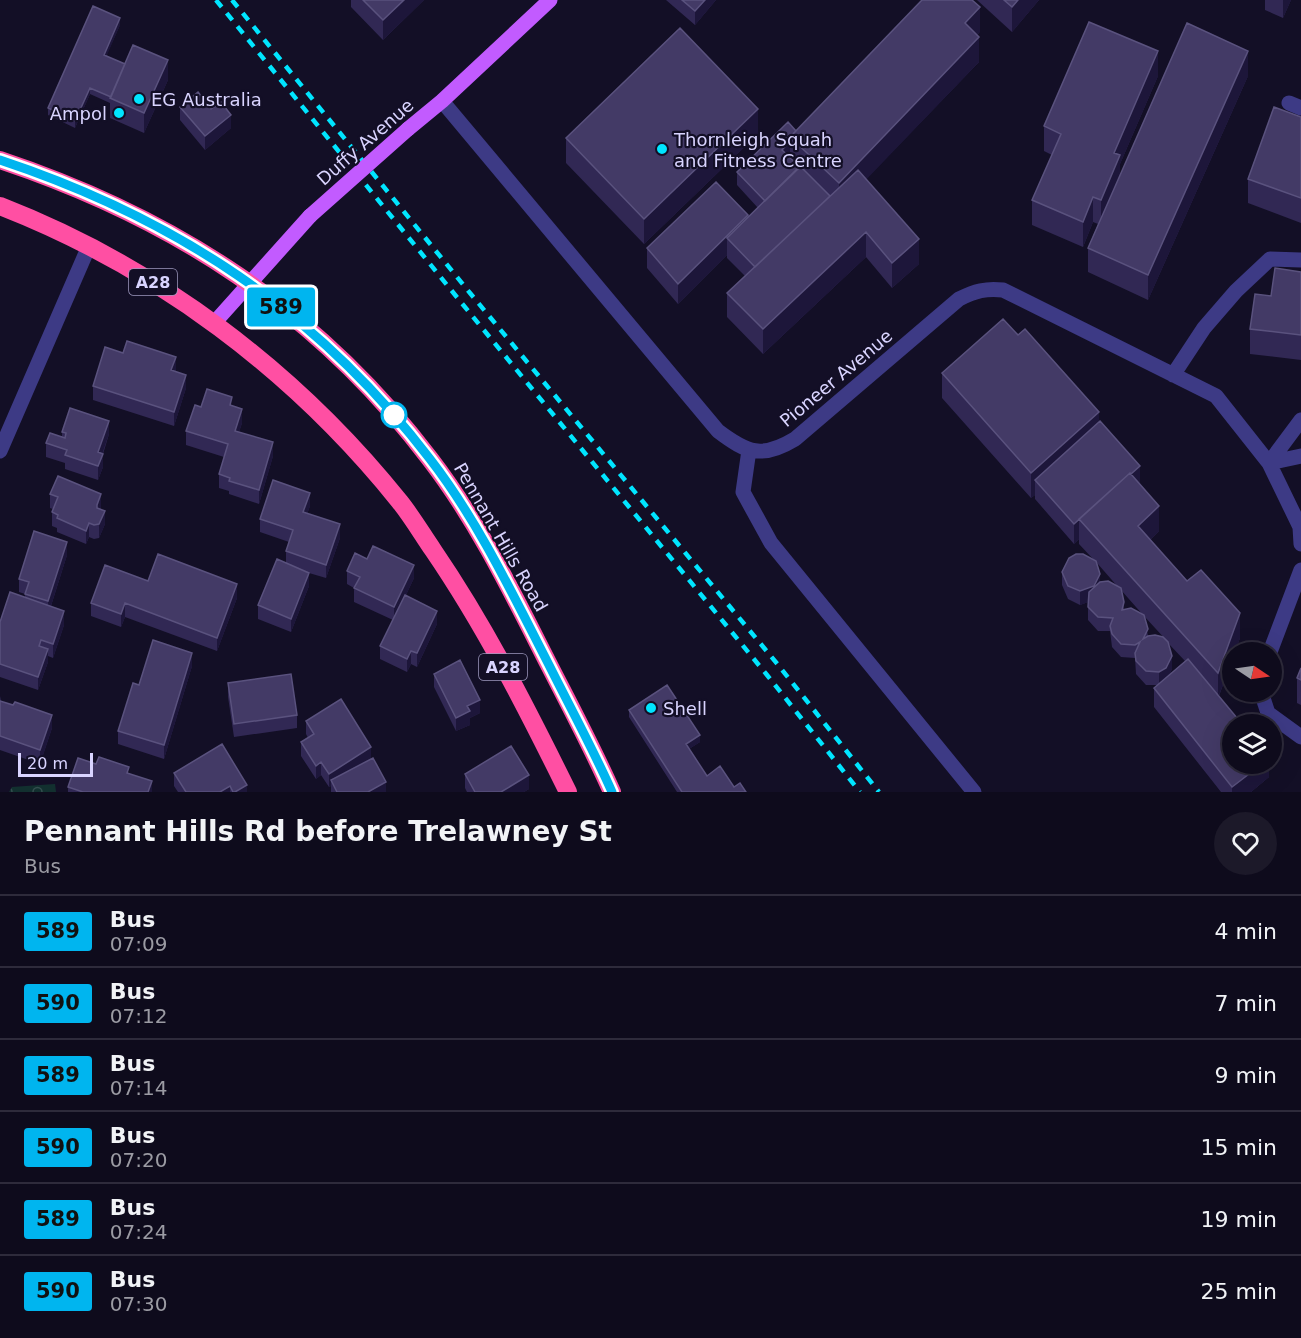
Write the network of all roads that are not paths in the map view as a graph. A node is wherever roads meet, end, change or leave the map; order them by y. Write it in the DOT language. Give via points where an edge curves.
graph roads {
  1 [pos="550,0"];
  2 [pos="442,102"];
  3 [pos="0,160"];
  4 [pos="0,206"];
  5 [pos="89,246"];
  6 [pos="1301,260"];
  7 [pos="250,283"];
  8 [pos="215,322"];
  9 [pos="1173,375"];
  10 [pos="1301,420"];
  11 [pos="749,450"];
  12 [pos="0,452"];
  13 [pos="1301,456"];
  14 [pos="1269,463"];
  15 [pos="1301,544"];
  16 [pos="1301,570"];
  17 [pos="1274,642"];
  18 [pos="1264,702"];
  19 [pos="1301,736"];
  20 [pos="568,792"];
  21 [pos="612,792"];
  22 [pos="974,792"];
  1 -- 2 [label="main road, Duffy Avenue"];
  2 -- 7 [label="main road, Duffy Avenue, bridge" via="310,216"];
  2 -- 11 [label="street" via="718,431"];
  3 -- 7 [label="highway, Pennant Hills Road / A28" via="115,204"];
  4 -- 5 [label="highway, A28"];
  5 -- 8 [label="highway, A28"];
  5 -- 12 [label="street"];
  6 -- 9 [label="street" via="1270,259 1204,328"];
  7 -- 8 [label="main road, Duffy Avenue"];
  7 -- 21 [label="highway, Pennant Hills Road / A28" via="339,358 430,459 499,570"];
  8 -- 20 [label="highway, A28" via="316,409 401,503 464,596"];
  9 -- 11 [label="street, Pioneer Avenue" via="1003,290 975,291 959,299 795,439 778,449"];
  9 -- 14 [label="street, Pioneer Avenue" via="1216,396"];
  10 -- 14 [label="street"];
  11 -- 22 [label="street" via="742,492 771,543"];
  13 -- 14 [label="street"];
  14 -- 15 [label="street, Pioneer Avenue" via="1300,527"];
  16 -- 17 [label="street"];
  18 -- 19 [label="street" via="1268,713"];
}
